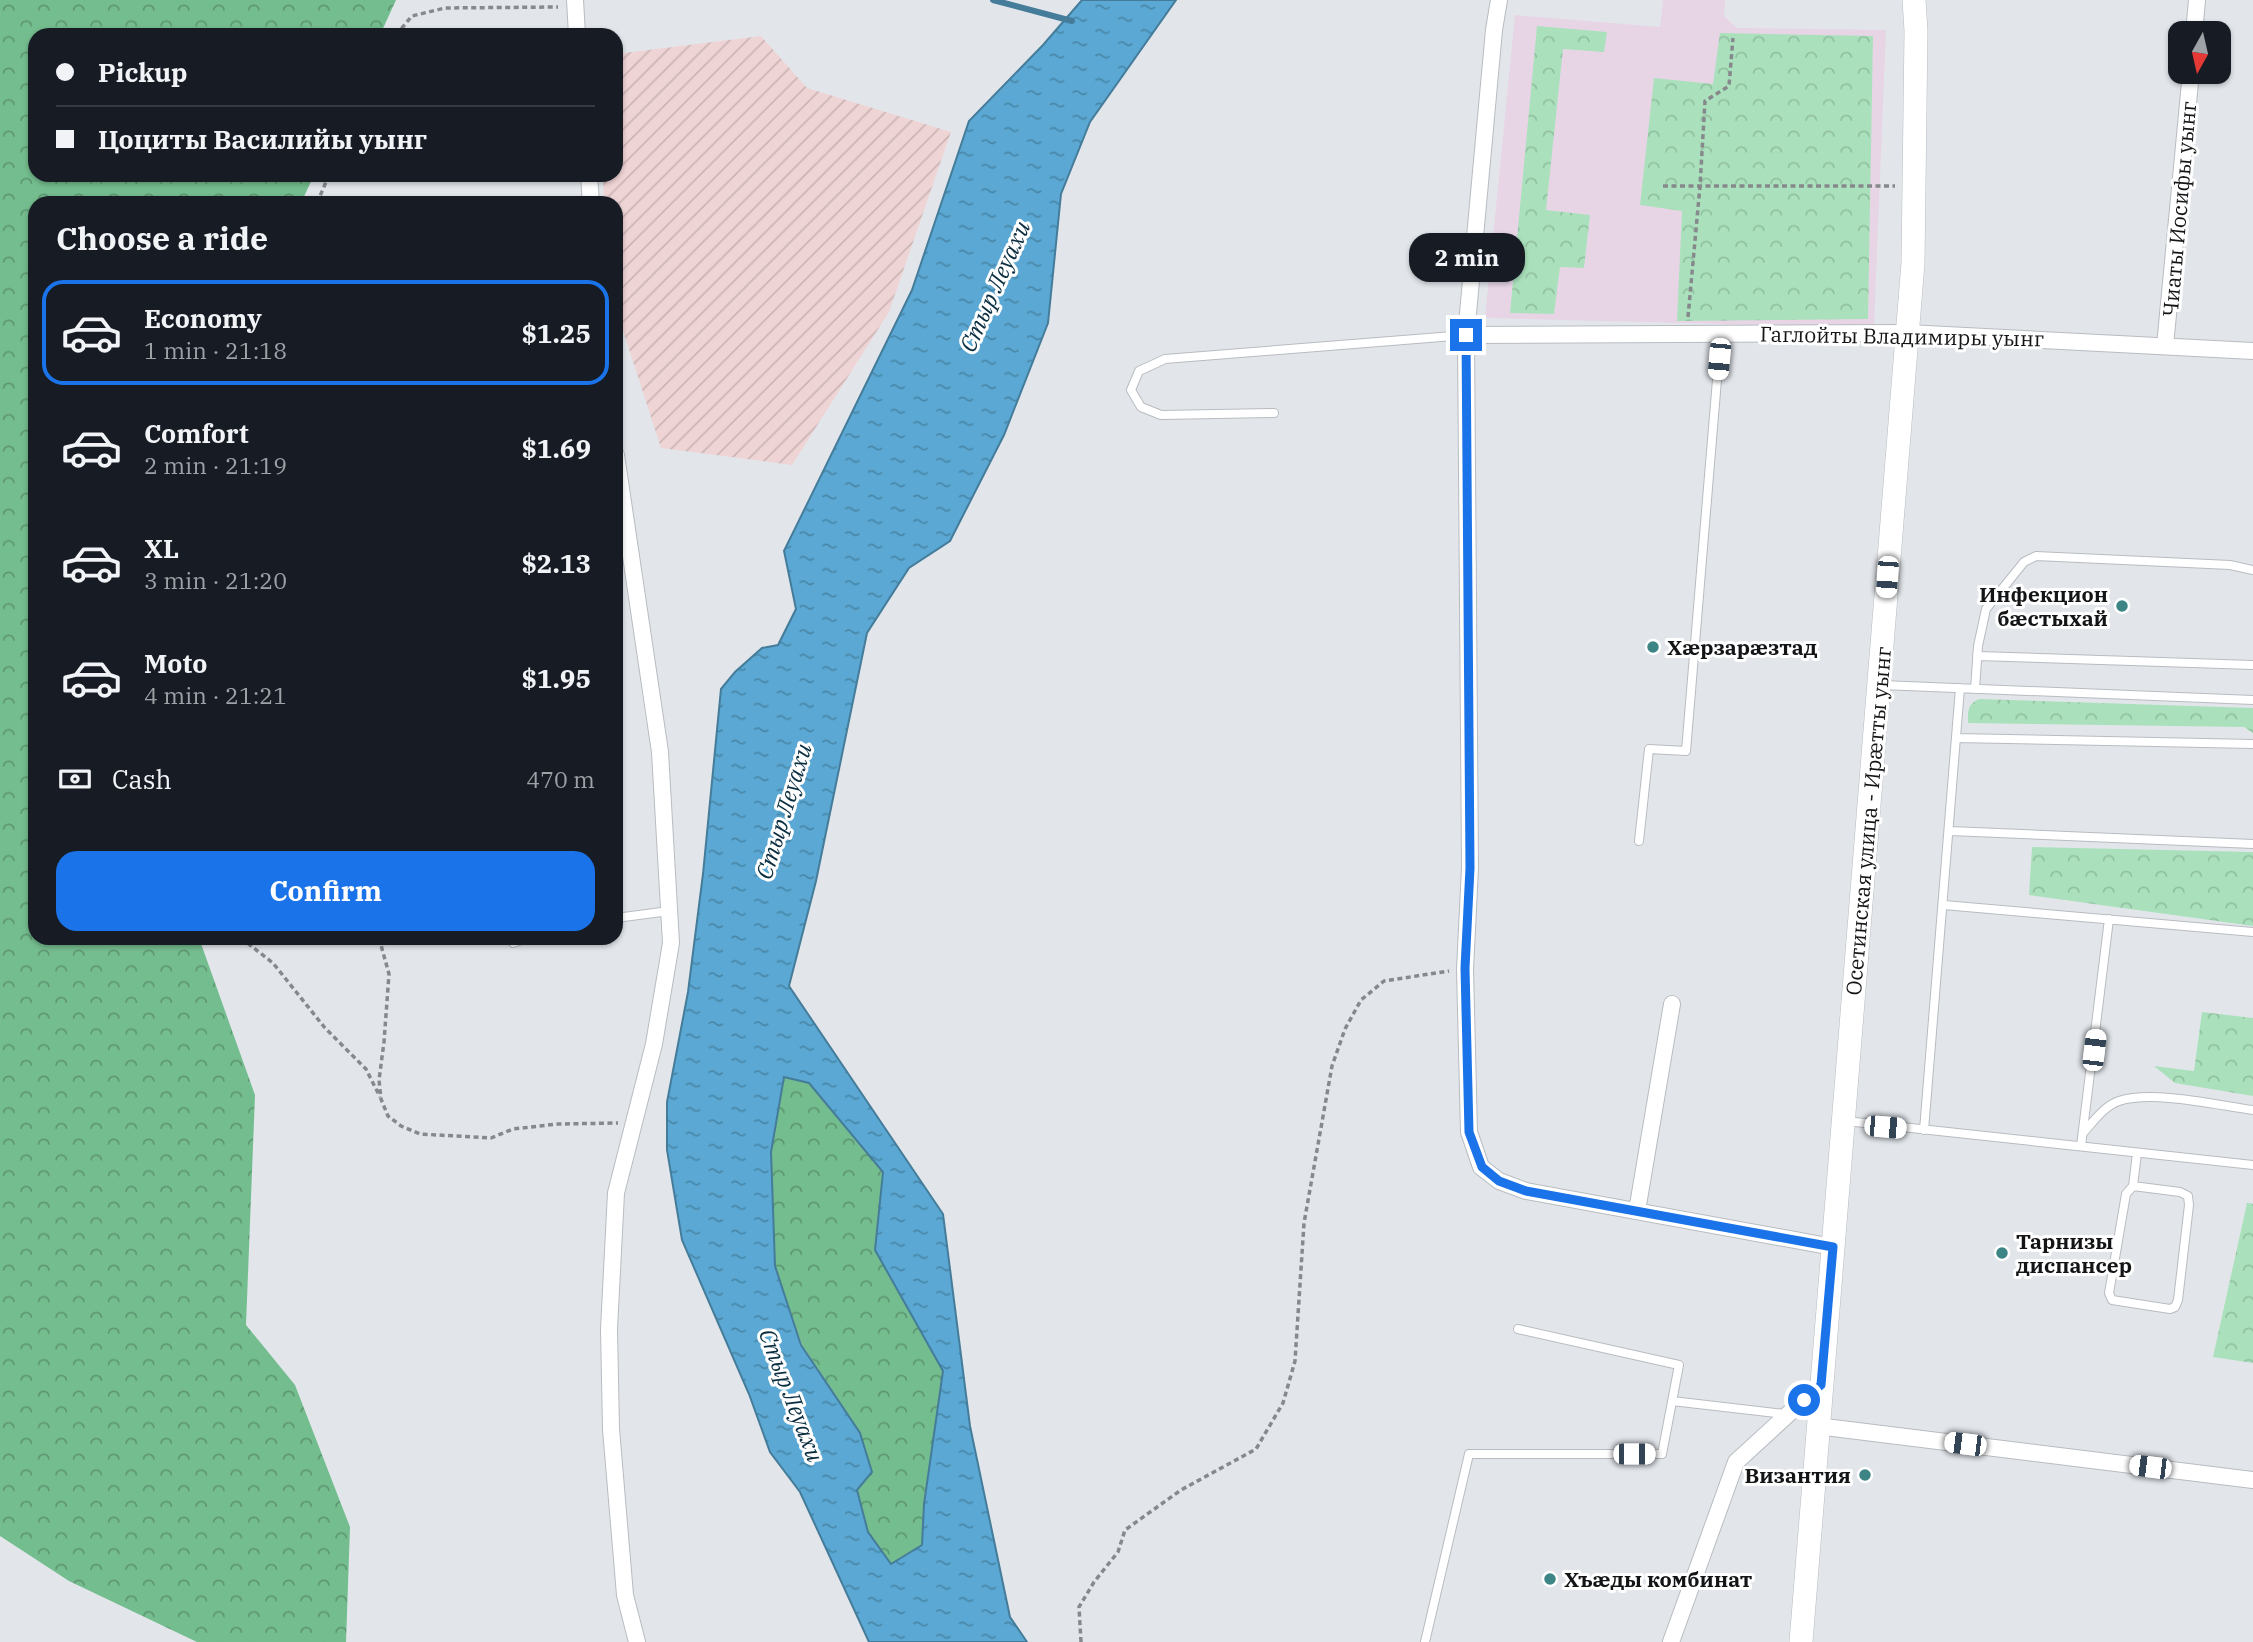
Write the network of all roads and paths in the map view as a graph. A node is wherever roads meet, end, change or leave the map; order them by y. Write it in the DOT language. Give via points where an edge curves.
graph roads {
  1 [pos="1499,0"];
  2 [pos="1914,0"];
  3 [pos="2197,0"];
  4 [pos="574,3"];
  5 [pos="2195,21"];
  6 [pos="402,28"];
  7 [pos="576,28"];
  8 [pos="1733,38"];
  9 [pos="2190,84"];
  10 [pos="1663,186"];
  11 [pos="1700,186"];
  12 [pos="1914,186"];
  13 [pos="1721,332"];
  14 [pos="1908,332"];
  15 [pos="1688,333"];
  16 [pos="1466,335"];
  17 [pos="2165,346"];
  18 [pos="2253,351"];
  19 [pos="1274,413"];
  20 [pos="623,502"];
  21 [pos="2253,569"];
  22 [pos="1977,656"];
  23 [pos="2253,665"];
  24 [pos="1879,685"];
  25 [pos="1960,688"];
  26 [pos="1975,689"];
  27 [pos="2253,700"];
  28 [pos="1956,737"];
  29 [pos="2253,744"];
  30 [pos="1950,831"];
  31 [pos="1639,841"];
  32 [pos="2253,844"];
  33 [pos="1944,905"];
  34 [pos="669,911"];
  35 [pos="623,917"];
  36 [pos="2109,919"];
  37 [pos="2253,932"];
  38 [pos="250,945"];
  39 [pos="381,945"];
  40 [pos="1465,968"];
  41 [pos="1672,1004"];
  42 [pos="381,1099"];
  43 [pos="2253,1110"];
  44 [pos="1843,1121"];
  45 [pos="634,1122"];
  46 [pos="1924,1130"];
  47 [pos="2083,1133"];
  48 [pos="2081,1146"];
  49 [pos="2137,1153"];
  50 [pos="2253,1165"];
  51 [pos="2133,1186"];
  52 [pos="1637,1211"];
  53 [pos="1833,1247"];
  54 [pos="1518,1329"];
  55 [pos="1821,1385"];
  56 [pos="1672,1401"];
  57 [pos="1788,1414"];
  58 [pos="1817,1426"];
  59 [pos="2253,1480"];
  60 [pos="636,1642"];
  61 [pos="1081,1642"];
  62 [pos="1425,1642"];
  63 [pos="1671,1642"];
  64 [pos="1801,1642"];
  1 -- 16 [label="street"];
  2 -- 12 [label="street, Осетинская улица - Ирæтты уынг"];
  3 -- 5 [label="street"];
  4 -- 6 [label="path" via="445,8 412,16"];
  4 -- 7 [label="street"];
  8 -- 11 [label="path" via="1729,86 1705,101"];
  9 -- 17 [label="street, Чиаты Иосифы уынг"];
  10 -- 11 [label="path"];
  11 -- 12 [label="path"];
  11 -- 15 [label="path"];
  12 -- 14 [label="street, Осетинская улица - Ирæтты уынг"];
  13 -- 14 [label="street, Гаглойты Владимиры уынг"];
  13 -- 15 [label="street, Гаглойты Владимиры уынг"];
  13 -- 31 [label="lane" via="1686,751 1649,749"];
  14 -- 17 [label="street, Гаглойты Владимиры уынг"];
  14 -- 24 [label="street, Осетинская улица - Ирæтты уынг"];
  15 -- 16 [label="street, Гаглойты Владимиры уынг"];
  16 -- 19 [label="lane" via="1165,359 1139,371 1132,390 1141,407 1160,415"];
  16 -- 40 [label="street" via="1470,868"];
  17 -- 18 [label="street, Гаглойты Владимиры уынг"];
  20 -- 34 [label="street" via="660,752"];
  21 -- 22 [label="lane" via="2036,556 2024,562 1986,609"];
  22 -- 23 [label="lane"];
  22 -- 26 [label="lane"];
  24 -- 25 [label="lane"];
  24 -- 44 [label="street, Осетинская улица - Ирæтты уынг"];
  25 -- 26 [label="lane"];
  25 -- 28 [label="lane"];
  26 -- 27 [label="lane"];
  28 -- 29 [label="lane"];
  28 -- 30 [label="lane"];
  30 -- 32 [label="lane"];
  30 -- 33 [label="lane"];
  33 -- 36 [label="lane"];
  33 -- 46 [label="lane"];
  34 -- 35 [label="lane"];
  34 -- 45 [label="street" via="671,943 654,1044"];
  36 -- 37 [label="lane"];
  36 -- 47 [label="lane"];
  38 -- 42 [label="path" via="272,963 324,1028 366,1069"];
  39 -- 42 [label="path" via="389,974"];
  40 -- 52 [label="street" via="1469,1132 1482,1167 1499,1181 1526,1191"];
  40 -- 61 [label="path" via="1384,981 1361,1000 1332,1066 1304,1223 1295,1361 1283,1404 1256,1449 1181,1490 1125,1530 1118,1552 1079,1607"];
  41 -- 52 [label="street"];
  42 -- 45 [label="path" via="388,1116 420,1134 491,1138 513,1129 546,1125"];
  43 -- 47 [label="lane" via="2146,1097 2117,1102"];
  44 -- 46 [label="lane"];
  44 -- 53 [label="street, Осетинская улица - Ирæтты уынг"];
  45 -- 60 [label="street" via="616,1193 609,1329 611,1429 625,1595"];
  46 -- 48 [label="lane"];
  47 -- 48 [label="lane"];
  48 -- 49 [label="lane"];
  49 -- 50 [label="lane"];
  49 -- 51 [label="lane"];
  51 -- 51 [label="lane" via="2126,1194 2109,1293 2121,1303 2170,1309 2178,1300 2188,1196"];
  52 -- 53 [label="street"];
  53 -- 55 [label="street, Осетинская улица - Ирæтты уынг"];
  54 -- 56 [label="lane" via="1679,1365"];
  55 -- 57 [label="street"];
  55 -- 58 [label="street, Осетинская улица - Ирæтты уынг"];
  56 -- 57 [label="lane"];
  56 -- 62 [label="lane" via="1661,1454 1469,1454"];
  57 -- 63 [label="street" via="1735,1462"];
  58 -- 59 [label="street"];
  58 -- 64 [label="street, Осетинская улица - Ирæтты уынг"];
}
